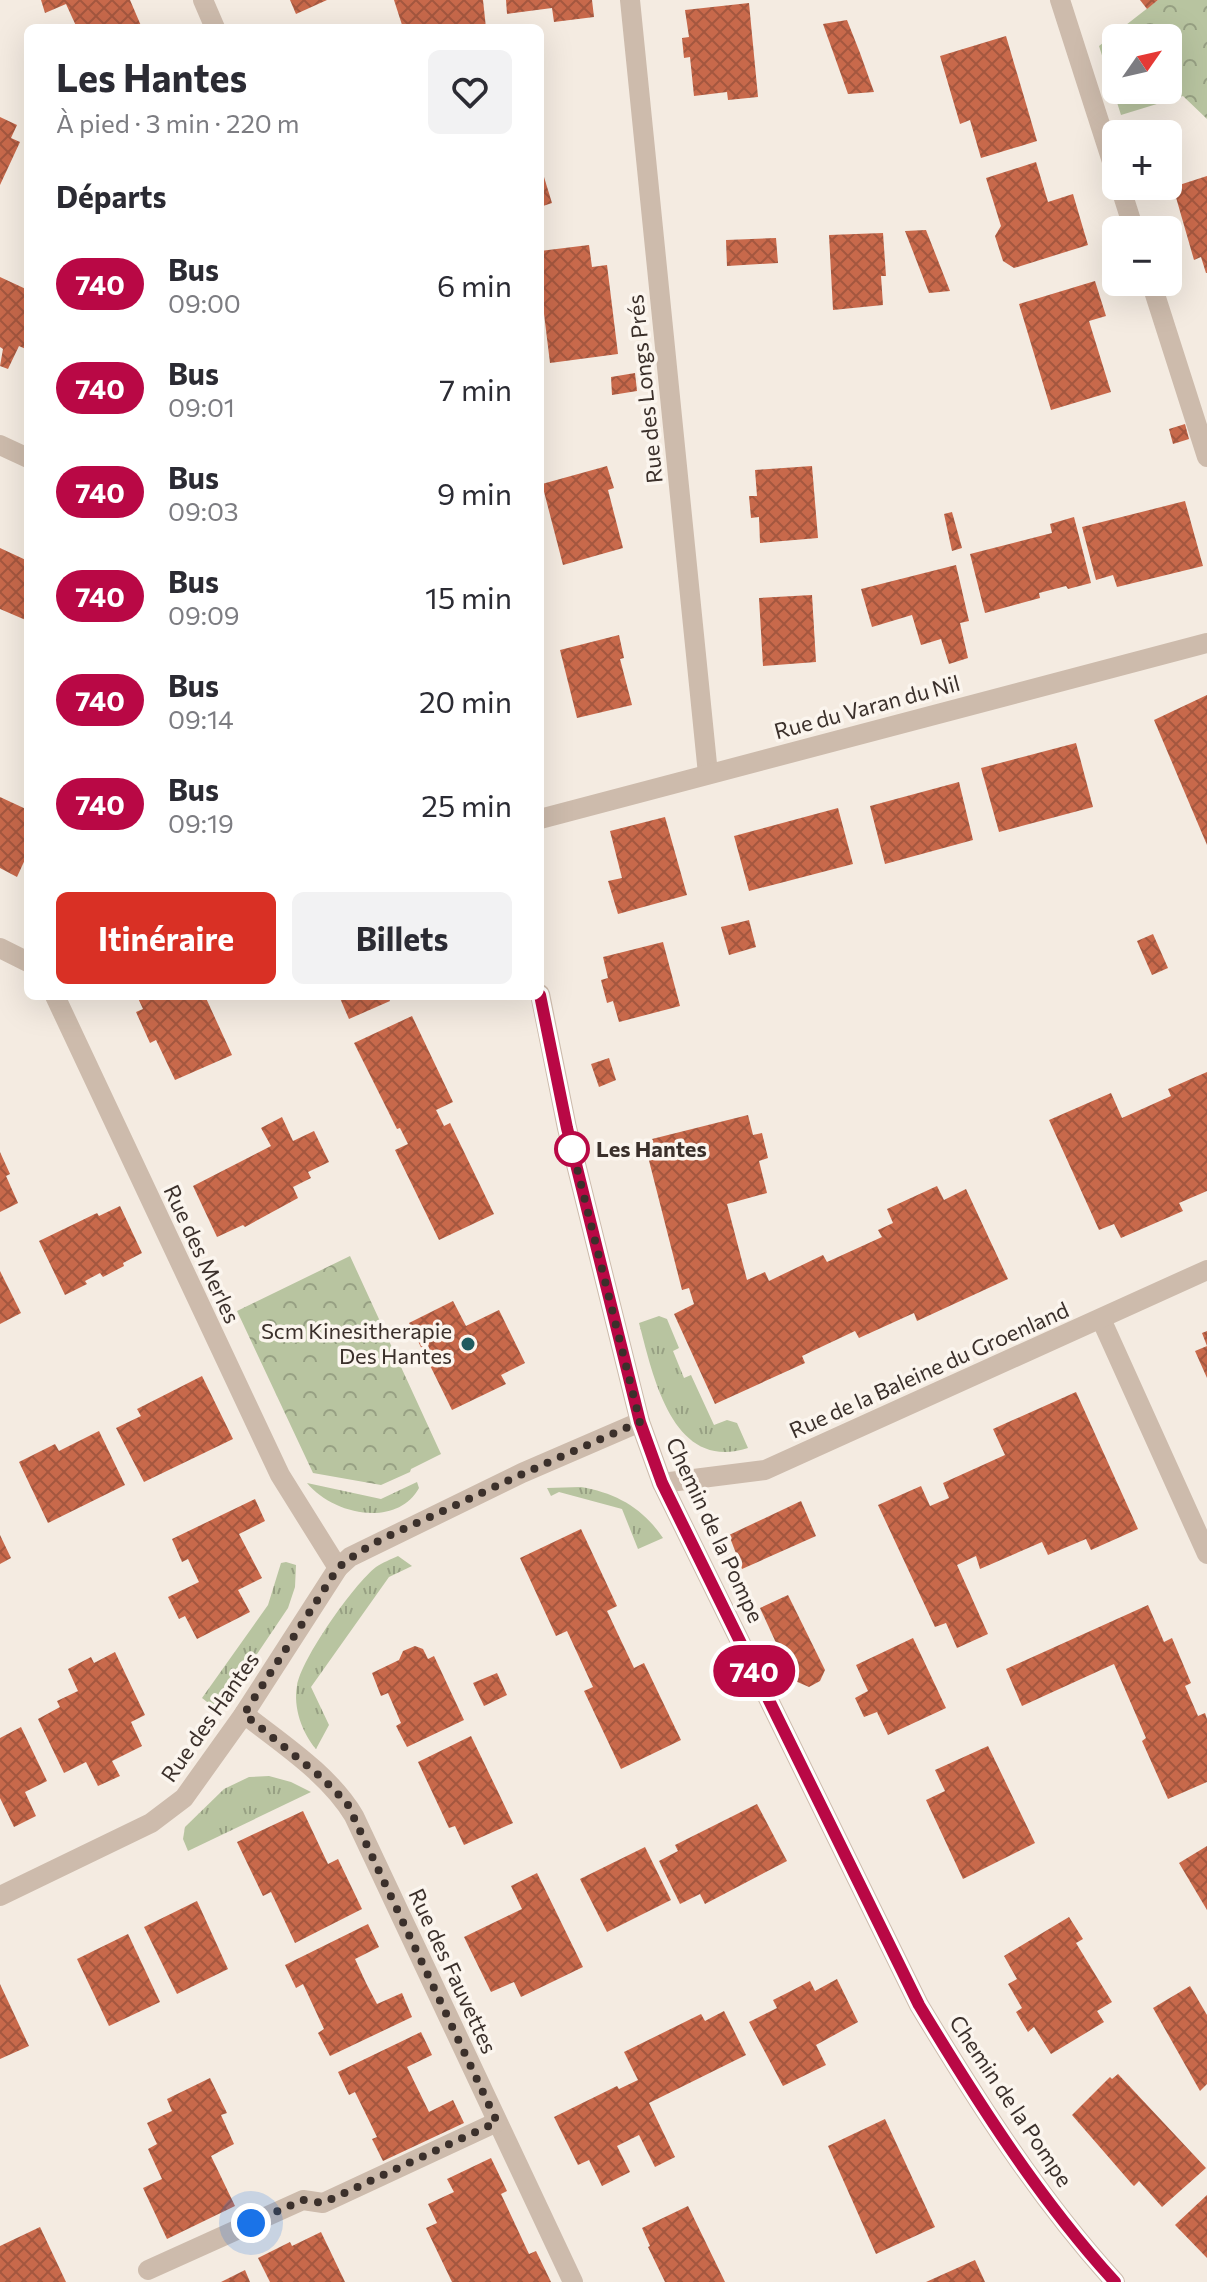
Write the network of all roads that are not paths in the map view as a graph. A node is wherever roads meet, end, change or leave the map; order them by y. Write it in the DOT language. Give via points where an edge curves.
graph roads {
  1 [pos="203,0"];
  2 [pos="630,0"];
  3 [pos="1060,0"];
  4 [pos="213,24"];
  5 [pos="1102,130"];
  6 [pos="1155,296"];
  7 [pos="0,445"];
  8 [pos="24,456"];
  9 [pos="1207,457"];
  10 [pos="1207,643"];
  11 [pos="708,774"];
  12 [pos="544,818"];
  13 [pos="0,948"];
  14 [pos="24,960"];
  15 [pos="57,1000"];
  16 [pos="541,1000"];
  17 [pos="1207,1270"];
  18 [pos="1101,1319"];
  19 [pos="640,1422"];
  20 [pos="662,1483"];
  21 [pos="1207,1554"];
  22 [pos="338,1568"];
  23 [pos="244,1714"];
  24 [pos="0,1896"];
  25 [pos="497,2122"];
  26 [pos="148,2270"];
  27 [pos="573,2282"];
  28 [pos="1115,2282"];
  1 -- 4 [label="street"];
  2 -- 11 [label="street, Rue des Longs Prés"];
  3 -- 5 [label="street"];
  6 -- 9 [label="street"];
  7 -- 8 [label="street"];
  10 -- 11 [label="street, Rue du Varan du Nil"];
  11 -- 12 [label="street, Rue du Varan du Nil"];
  13 -- 14 [label="street"];
  15 -- 22 [label="street, Rue des Merles" via="280,1475"];
  16 -- 19 [label="street, Chemin de la Pompe"];
  17 -- 18 [label="street, Rue de la Baleine du Groenland"];
  18 -- 20 [label="street, Rue de la Baleine du Groenland" via="765,1470"];
  18 -- 21 [label="street"];
  19 -- 20 [label="street, Chemin de la Pompe"];
  19 -- 22 [label="street" via="386,1538"];
  20 -- 28 [label="street, Chemin de la Pompe" via="919,2005 1022,2164"];
  22 -- 23 [label="street, Rue des Hantes"];
  23 -- 24 [label="street, Rue des Hantes" via="184,1798 165,1815"];
  23 -- 25 [label="street, Rue des Fauvettes" via="347,1803"];
  25 -- 26 [label="street" via="323,2203 303,2200"];
  25 -- 27 [label="street, Rue des Fauvettes"];
}
